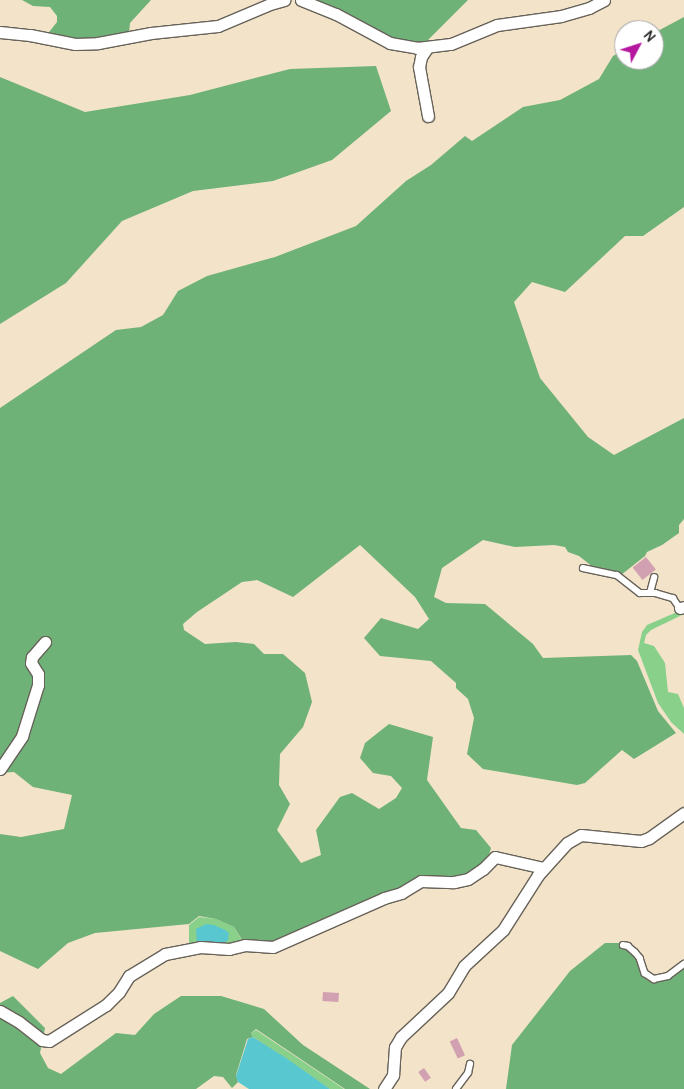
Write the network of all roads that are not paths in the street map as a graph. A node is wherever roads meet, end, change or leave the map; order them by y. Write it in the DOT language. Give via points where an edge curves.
graph roads {
  1 [pos="284,0"];
  2 [pos="301,0"];
  3 [pos="604,0"];
  4 [pos="0,32"];
  5 [pos="427,48"];
  6 [pos="428,116"];
  7 [pos="583,568"];
  8 [pos="654,578"];
  9 [pos="650,593"];
  10 [pos="682,608"];
  11 [pos="45,642"];
  12 [pos="0,769"];
  13 [pos="684,813"];
  14 [pos="544,868"];
  15 [pos="623,945"];
  16 [pos="684,964"];
  17 [pos="0,1011"];
  18 [pos="470,1064"];
  19 [pos="384,1089"];
  20 [pos="456,1089"];
  1 -- 4 [label="street" via="218,26 98,43 75,44"];
  2 -- 5 [label="street" via="336,14 390,43"];
  3 -- 5 [label="street" via="576,12 496,25 459,41"];
  5 -- 6 [label="street" via="419,67"];
  7 -- 9 [label="lane" via="617,575 636,591"];
  8 -- 9 [label="lane"];
  9 -- 10 [label="lane" via="673,598"];
  11 -- 12 [label="street" via="32,657 38,685 22,736"];
  13 -- 14 [label="street" via="641,841 577,837"];
  14 -- 17 [label="street" via="495,857 468,879 421,881 401,893 273,947 200,947 165,954 129,976 116,997 106,1005 49,1041 42,1040"];
  14 -- 19 [label="street" via="503,930 464,966 448,994 397,1041 392,1075"];
  15 -- 16 [label="lane" via="636,952 644,972 654,979 668,976"];
  18 -- 20 [label="lane" via="468,1073"];
}
